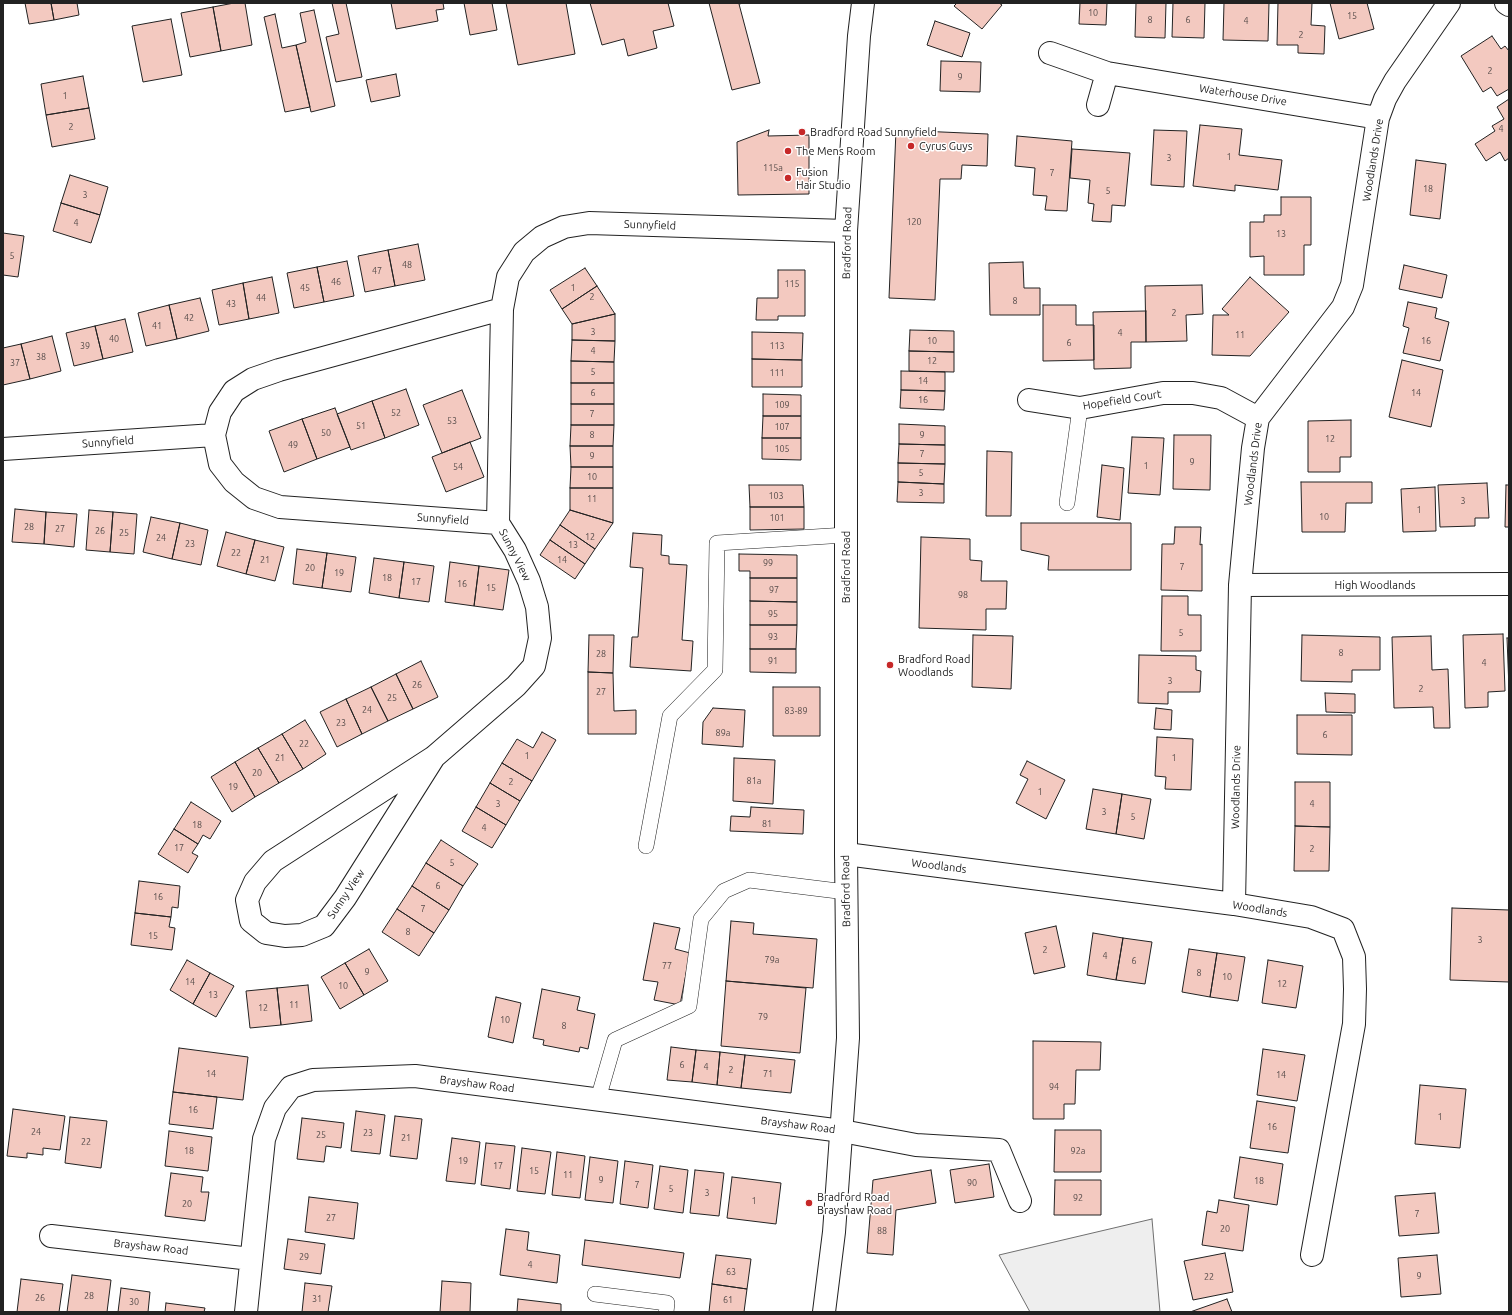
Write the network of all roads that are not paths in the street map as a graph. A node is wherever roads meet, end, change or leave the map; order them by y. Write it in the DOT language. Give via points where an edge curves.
graph roads {
  1 [pos="863,3"];
  2 [pos="1449,3"];
  3 [pos="1506,3"];
  4 [pos="1509,5"];
  5 [pos="1050,53"];
  6 [pos="1107,73"];
  7 [pos="1098,105"];
  8 [pos="1378,118"];
  9 [pos="846,231"];
  10 [pos="502,309"];
  11 [pos="1029,400"];
  12 [pos="1080,408"];
  13 [pos="1258,418"];
  14 [pos="214,435"];
  15 [pos="3,449"];
  16 [pos="1067,503"];
  17 [pos="498,524"];
  18 [pos="846,535"];
  19 [pos="1509,584"];
  20 [pos="1240,585"];
  21 [pos="434,757"];
  22 [pos="646,846"];
  23 [pos="846,854"];
  24 [pos="846,892"];
  25 [pos="1234,904"];
  26 [pos="598,1099"];
  27 [pos="842,1131"];
  28 [pos="1020,1201"];
  29 [pos="51,1236"];
  30 [pos="1312,1255"];
  31 [pos="251,1259"];
  32 [pos="595,1294"];
  33 [pos="246,1312"];
  34 [pos="666,1312"];
  35 [pos="824,1312"];
  1 -- 9 [label="street, Bradford Road"];
  2 -- 8 [label="street, Woodlands Drive" via="1395,82"];
  3 -- 4 [label="street"];
  5 -- 6 [label="street, Waterhouse Drive"];
  6 -- 7 [label="street"];
  6 -- 8 [label="street, Waterhouse Drive"];
  8 -- 13 [label="street, Woodlands Drive" via="1352,285 1343,307"];
  9 -- 10 [label="street, Sunnyfield" via="589,223 564,227 542,237 524,252 508,277"];
  9 -- 18 [label="street, Bradford Road"];
  10 -- 14 [label="street, Sunnyfield" via="252,378 234,391 223,407"];
  10 -- 17 [label="street, Sunnyfield"];
  11 -- 12 [label="street, Hopefield Court"];
  12 -- 13 [label="street, Hopefield Court" via="1163,393 1192,393 1221,398"];
  12 -- 16 [label="lane"];
  13 -- 20 [label="street, Woodlands Drive"];
  14 -- 15 [label="street, Sunnyfield"];
  14 -- 17 [label="street, Sunnyfield" via="220,464 234,482 254,498 280,507"];
  17 -- 21 [label="street, Sunny View" via="515,550 537,607 540,638 534,666 516,686"];
  18 -- 22 [label="lane" via="717,543 715,670 670,716"];
  18 -- 23 [label="street, Bradford Road"];
  19 -- 20 [label="street, High Woodlands"];
  20 -- 25 [label="street, Woodlands Drive"];
  21 -- 21 [label="street, Sunny View" via="273,861 255,882 247,900 251,921 266,933 285,936 302,935 324,926 345,898"];
  23 -- 24 [label="street, Bradford Road"];
  23 -- 25 [label="street, Woodlands"];
  24 -- 26 [label="lane" via="749,880 724,891 701,919 689,1006 615,1040"];
  24 -- 27 [label="street, Bradford Road" via="848,1038"];
  25 -- 30 [label="street, Woodlands" via="1311,917 1343,929 1354,957 1354,1024"];
  26 -- 27 [label="street, Brayshaw Road"];
  26 -- 31 [label="street, Brayshaw Road" via="415,1076 313,1080 291,1087 275,1108 264,1139"];
  27 -- 28 [label="street" via="916,1145 999,1150"];
  27 -- 35 [label="street, Bradford Road" via="834,1232"];
  29 -- 31 [label="street, Brayshaw Road"];
  31 -- 33 [label="street, Brayshaw Road"];
  32 -- 34 [label="lane" via="667,1303"];
}
